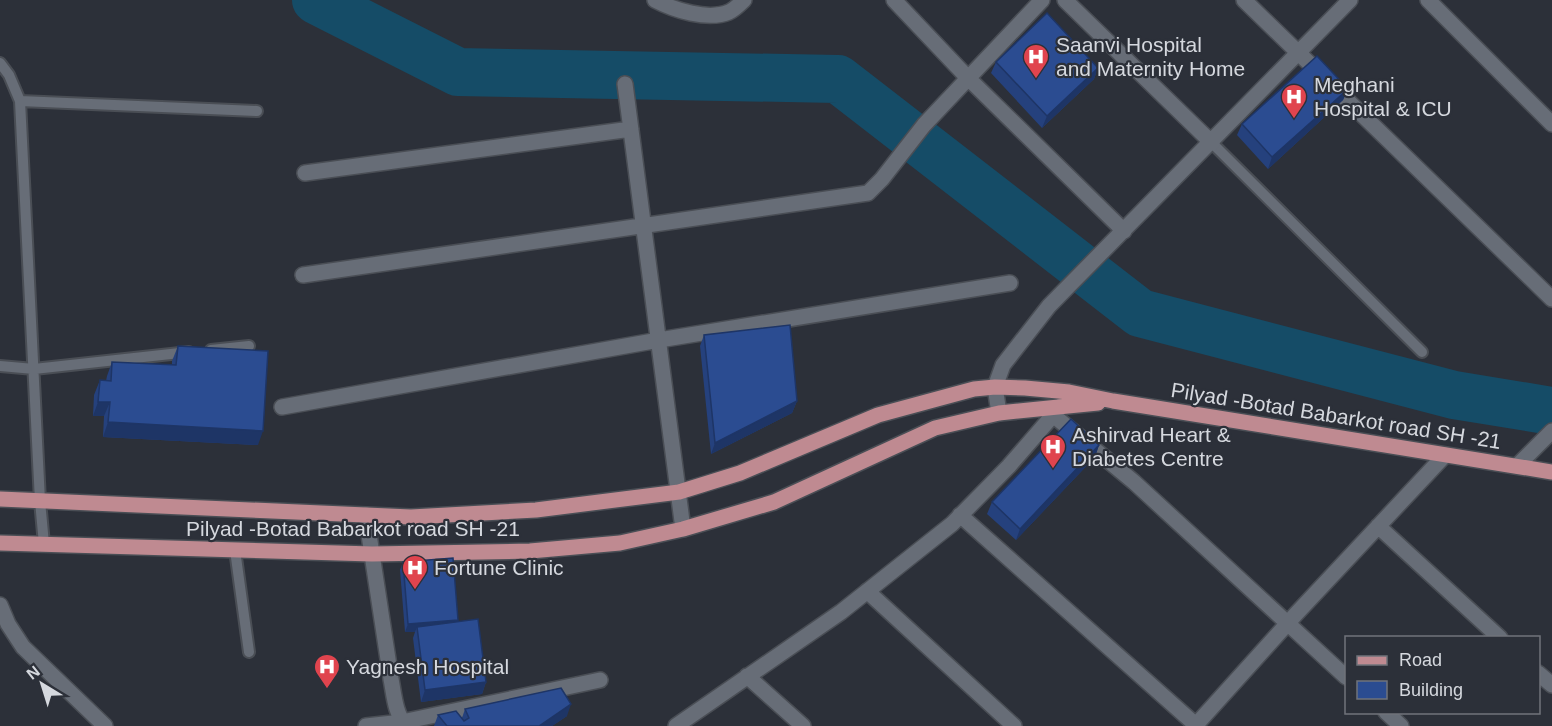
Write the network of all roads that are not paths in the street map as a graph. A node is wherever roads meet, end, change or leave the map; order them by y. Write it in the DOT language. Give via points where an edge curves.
graph roads {
  1 [pos="655,0"];
  2 [pos="744,0"];
  3 [pos="894,0"];
  4 [pos="1042,0"];
  5 [pos="1065,0"];
  6 [pos="1244,0"];
  7 [pos="1350,0"];
  8 [pos="1428,0"];
  9 [pos="1299,52"];
  10 [pos="0,63"];
  11 [pos="968,78"];
  12 [pos="624,84"];
  13 [pos="20,101"];
  14 [pos="257,111"];
  15 [pos="1552,124"];
  16 [pos="631,129"];
  17 [pos="1212,143"];
  18 [pos="305,173"];
  19 [pos="644,226"];
  20 [pos="1124,231"];
  21 [pos="303,276"];
  22 [pos="1010,283"];
  23 [pos="1552,299"];
  24 [pos="659,340"];
  25 [pos="249,346"];
  26 [pos="1422,352"];
  27 [pos="0,366"];
  28 [pos="34,369"];
  29 [pos="995,387"];
  30 [pos="1113,401"];
  31 [pos="282,407"];
  32 [pos="1057,410"];
  33 [pos="999,413"];
  34 [pos="1552,431"];
  35 [pos="1445,455"];
  36 [pos="1517,466"];
  37 [pos="1552,472"];
  38 [pos="679,492"];
  39 [pos="0,499"];
  40 [pos="39,501"];
  41 [pos="366,515"];
  42 [pos="960,515"];
  43 [pos="1378,526"];
  44 [pos="683,529"];
  45 [pos="0,543"];
  46 [pos="44,544"];
  47 [pos="236,550"];
  48 [pos="372,554"];
  49 [pos="867,591"];
  50 [pos="0,605"];
  51 [pos="1287,624"];
  52 [pos="1498,636"];
  53 [pos="249,652"];
  54 [pos="1540,674"];
  55 [pos="1345,675"];
  56 [pos="747,676"];
  57 [pos="600,680"];
  58 [pos="1552,685"];
  59 [pos="1388,714"];
  60 [pos="404,724"];
  61 [pos="105,726"];
  62 [pos="366,726"];
  63 [pos="676,726"];
  64 [pos="803,726"];
  65 [pos="1014,726"];
  66 [pos="1196,726"];
  67 [pos="1401,726"];
  1 -- 2 [label="street" via="671,9 706,15 729,12"];
  3 -- 11 [label="street"];
  4 -- 11 [label="street"];
  5 -- 17 [label="street"];
  6 -- 9 [label="street"];
  7 -- 9 [label="street"];
  8 -- 15 [label="street"];
  9 -- 17 [label="street"];
  9 -- 23 [label="street"];
  10 -- 13 [label="lane"];
  11 -- 19 [label="street" via="924,125 875,188 862,195"];
  11 -- 20 [label="street"];
  12 -- 16 [label="street"];
  13 -- 14 [label="lane"];
  13 -- 28 [label="lane"];
  16 -- 18 [label="street"];
  16 -- 19 [label="street"];
  17 -- 20 [label="street"];
  17 -- 26 [label="lane"];
  19 -- 21 [label="street"];
  19 -- 24 [label="street"];
  20 -- 29 [label="street" via="1049,306 1003,365"];
  22 -- 24 [label="street"];
  24 -- 31 [label="street"];
  24 -- 38 [label="street"];
  25 -- 28 [label="lane"];
  27 -- 28 [label="lane"];
  28 -- 40 [label="lane"];
  29 -- 30 [label="main road, Pilyad -Botad Babarkot road SH -21" via="1069,392"];
  29 -- 33 [label="street"];
  29 -- 38 [label="main road, Pilyad -Botad Babarkot road SH -21" via="878,415 740,473"];
  30 -- 32 [label="main road, Pilyad -Botad Babarkot road SH -21"];
  30 -- 35 [label="main road, Pilyad -Botad Babarkot road SH -21"];
  32 -- 33 [label="main road, Pilyad -Botad Babarkot road SH -21"];
  32 -- 42 [label="street"];
  32 -- 51 [label="street"];
  33 -- 44 [label="main road, Pilyad -Botad Babarkot road SH -21" via="935,428 774,502"];
  34 -- 36 [label="street"];
  35 -- 36 [label="main road, Pilyad -Botad Babarkot road SH -21"];
  35 -- 43 [label="street"];
  36 -- 37 [label="main road, Pilyad -Botad Babarkot road SH -21"];
  38 -- 41 [label="main road, Pilyad -Botad Babarkot road SH -21" via="536,510 411,517"];
  38 -- 44 [label="street"];
  39 -- 40 [label="main road, Pilyad -Botad Babarkot road SH -21"];
  40 -- 41 [label="main road, Pilyad -Botad Babarkot road SH -21"];
  40 -- 46 [label="lane"];
  41 -- 48 [label="street"];
  42 -- 49 [label="street"];
  42 -- 66 [label="street"];
  43 -- 51 [label="street"];
  43 -- 52 [label="street"];
  44 -- 48 [label="main road, Pilyad -Botad Babarkot road SH -21" via="620,543 530,551"];
  45 -- 46 [label="main road, Pilyad -Botad Babarkot road SH -21"];
  46 -- 47 [label="main road, Pilyad -Botad Babarkot road SH -21"];
  47 -- 48 [label="main road, Pilyad -Botad Babarkot road SH -21"];
  47 -- 53 [label="lane"];
  48 -- 60 [label="street" via="391,679"];
  49 -- 56 [label="street"];
  49 -- 65 [label="street"];
  50 -- 61 [label="street" via="23,647"];
  51 -- 55 [label="street"];
  51 -- 66 [label="street"];
  54 -- 58 [label="street"];
  56 -- 63 [label="street"];
  56 -- 64 [label="street"];
  57 -- 60 [label="street"];
  59 -- 67 [label="street"];
  60 -- 62 [label="street"];
}
